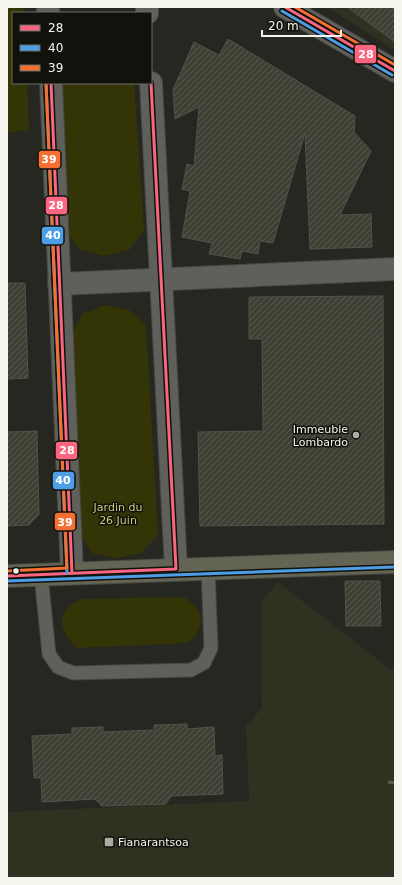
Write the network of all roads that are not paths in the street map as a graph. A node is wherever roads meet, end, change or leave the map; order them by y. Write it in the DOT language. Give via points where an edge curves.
graph roads {
  1 [pos="285,7"];
  2 [pos="395,71"];
  3 [pos="51,84"];
  4 [pos="151,84"];
  5 [pos="395,269"];
  6 [pos="161,279"];
  7 [pos="60,284"];
  8 [pos="395,562"];
  9 [pos="208,568"];
  10 [pos="176,569"];
  11 [pos="72,573"];
  12 [pos="41,575"];
  13 [pos="7,576"];
  1 -- 2 [label="street"];
  3 -- 7 [label="street"];
  4 -- 6 [label="street"];
  5 -- 6 [label="street"];
  6 -- 7 [label="street"];
  6 -- 10 [label="street"];
  7 -- 11 [label="street"];
  8 -- 9 [label="main road"];
  9 -- 10 [label="main road"];
  9 -- 12 [label="lane" via="211,648 204,663 191,670 73,673 58,667 49,654"];
  10 -- 11 [label="main road"];
  11 -- 12 [label="main road"];
  12 -- 13 [label="main road"];
}
